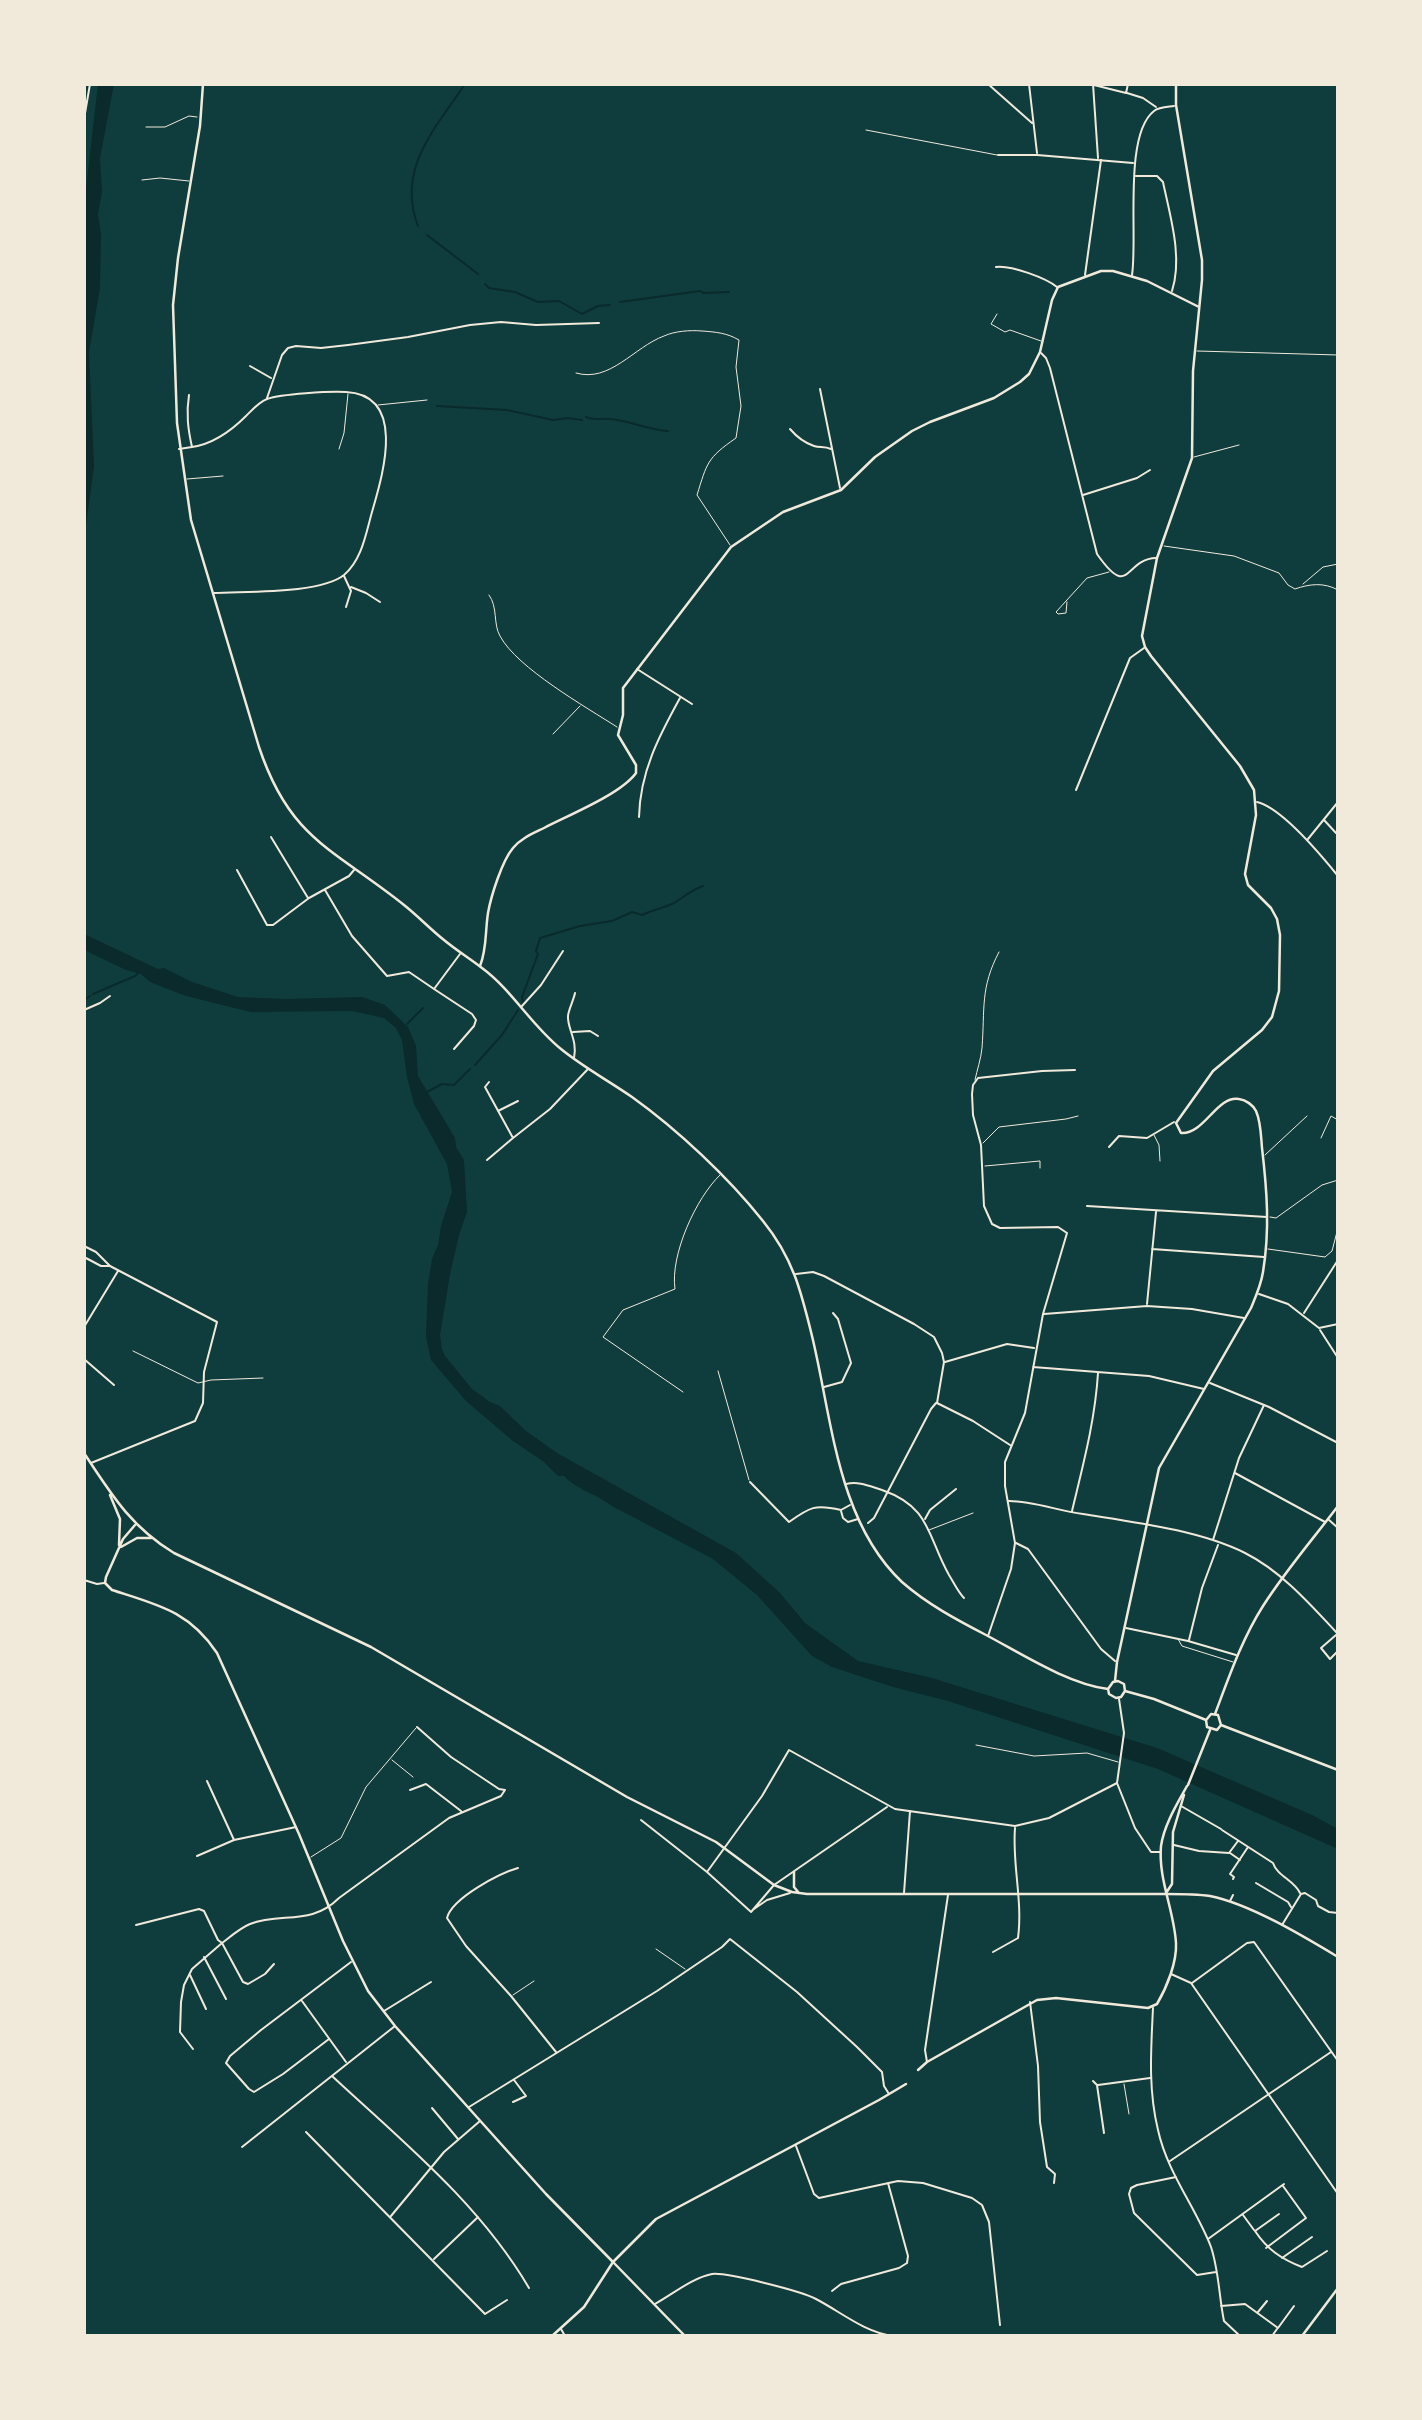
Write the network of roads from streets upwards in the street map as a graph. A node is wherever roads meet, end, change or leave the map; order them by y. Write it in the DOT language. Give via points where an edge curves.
graph roads {
  1 [pos="90,84"];
  2 [pos="203,84"];
  3 [pos="988,84"];
  4 [pos="1029,84"];
  5 [pos="1093,84"];
  6 [pos="1128,84"];
  7 [pos="1176,84"];
  8 [pos="1126,93"];
  9 [pos="1176,106"];
  10 [pos="1157,108"];
  11 [pos="84,119"];
  12 [pos="1033,124"];
  13 [pos="998,155"];
  14 [pos="1037,155"];
  15 [pos="1100,159"];
  16 [pos="1135,163"];
  17 [pos="1135,176"];
  18 [pos="996,267"];
  19 [pos="1085,276"];
  20 [pos="1132,276"];
  21 [pos="1058,287"];
  22 [pos="1172,292"];
  23 [pos="1199,307"];
  24 [pos="599,323"];
  25 [pos="1040,352"];
  26 [pos="250,366"];
  27 [pos="273,379"];
  28 [pos="820,389"];
  29 [pos="190,395"];
  30 [pos="267,399"];
  31 [pos="790,429"];
  32 [pos="192,447"];
  33 [pos="179,449"];
  34 [pos="831,450"];
  35 [pos="1150,470"];
  36 [pos="841,489"];
  37 [pos="1082,495"];
  38 [pos="1157,558"];
  39 [pos="343,576"];
  40 [pos="350,586"];
  41 [pos="214,593"];
  42 [pos="380,602"];
  43 [pos="346,607"];
  44 [pos="1145,648"];
  45 [pos="636,669"];
  46 [pos="680,698"];
  47 [pos="692,704"];
  48 [pos="1076,790"];
  49 [pos="1256,802"];
  50 [pos="1338,802"];
  51 [pos="639,817"];
  52 [pos="1324,820"];
  53 [pos="1336,833"];
  54 [pos="271,837"];
  55 [pos="1307,840"];
  56 [pos="237,870"];
  57 [pos="355,870"];
  58 [pos="1338,876"];
  59 [pos="325,890"];
  60 [pos="309,898"];
  61 [pos="563,951"];
  62 [pos="461,953"];
  63 [pos="480,967"];
  64 [pos="434,989"];
  65 [pos="575,993"];
  66 [pos="110,996"];
  67 [pos="521,1006"];
  68 [pos="84,1010"];
  69 [pos="573,1032"];
  70 [pos="598,1036"];
  71 [pos="454,1049"];
  72 [pos="574,1058"];
  73 [pos="588,1068"];
  74 [pos="1075,1070"];
  75 [pos="489,1082"];
  76 [pos="518,1101"];
  77 [pos="497,1112"];
  78 [pos="1176,1123"];
  79 [pos="513,1139"];
  80 [pos="1109,1147"];
  81 [pos="487,1160"];
  82 [pos="1087,1206"];
  83 [pos="1157,1211"];
  84 [pos="1268,1217"];
  85 [pos="84,1246"];
  86 [pos="1152,1250"];
  87 [pos="84,1257"];
  88 [pos="1265,1257"];
  89 [pos="1338,1260"];
  90 [pos="110,1266"];
  91 [pos="118,1271"];
  92 [pos="796,1274"];
  93 [pos="1257,1294"];
  94 [pos="1147,1306"];
  95 [pos="833,1313"];
  96 [pos="1043,1314"];
  97 [pos="1303,1314"];
  98 [pos="1245,1319"];
  99 [pos="1338,1324"];
  100 [pos="84,1327"];
  101 [pos="1319,1328"];
  102 [pos="1036,1348"];
  103 [pos="1338,1358"];
  104 [pos="84,1359"];
  105 [pos="944,1362"];
  106 [pos="1033,1367"];
  107 [pos="1098,1373"];
  108 [pos="1209,1382"];
  109 [pos="114,1385"];
  110 [pos="824,1387"];
  111 [pos="1205,1389"];
  112 [pos="937,1403"];
  113 [pos="1264,1405"];
  114 [pos="1338,1443"];
  115 [pos="1010,1445"];
  116 [pos="84,1453"];
  117 [pos="91,1463"];
  118 [pos="1234,1472"];
  119 [pos="750,1482"];
  120 [pos="845,1484"];
  121 [pos="108,1489"];
  122 [pos="956,1489"];
  123 [pos="887,1492"];
  124 [pos="1008,1501"];
  125 [pos="851,1504"];
  126 [pos="1338,1506"];
  127 [pos="841,1510"];
  128 [pos="1071,1512"];
  129 [pos="858,1519"];
  130 [pos="925,1521"];
  131 [pos="1327,1521"];
  132 [pos="868,1523"];
  133 [pos="135,1524"];
  134 [pos="1146,1524"];
  135 [pos="1338,1528"];
  136 [pos="151,1538"];
  137 [pos="1213,1541"];
  138 [pos="1015,1543"];
  139 [pos="1219,1543"];
  140 [pos="118,1549"];
  141 [pos="1282,1578"];
  142 [pos="84,1580"];
  143 [pos="105,1583"];
  144 [pos="964,1598"];
  145 [pos="1125,1627"];
  146 [pos="1338,1633"];
  147 [pos="986,1635"];
  148 [pos="1188,1641"];
  149 [pos="1338,1651"];
  150 [pos="1238,1655"];
  151 [pos="1117,1662"];
  152 [pos="1115,1681"];
  153 [pos="1108,1689"];
  154 [pos="1125,1691"];
  155 [pos="1119,1698"];
  156 [pos="1215,1714"];
  157 [pos="1206,1720"];
  158 [pos="1221,1726"];
  159 [pos="417,1727"];
  160 [pos="1210,1730"];
  161 [pos="1338,1770"];
  162 [pos="207,1780"];
  163 [pos="1117,1783"];
  164 [pos="1187,1786"];
  165 [pos="410,1790"];
  166 [pos="888,1806"];
  167 [pos="1180,1806"];
  168 [pos="910,1811"];
  169 [pos="462,1812"];
  170 [pos="641,1820"];
  171 [pos="1015,1826"];
  172 [pos="296,1827"];
  173 [pos="234,1840"];
  174 [pos="1238,1840"];
  175 [pos="1174,1845"];
  176 [pos="1248,1847"];
  177 [pos="724,1848"];
  178 [pos="1161,1852"];
  179 [pos="1229,1853"];
  180 [pos="197,1856"];
  181 [pos="1240,1860"];
  182 [pos="518,1868"];
  183 [pos="707,1872"];
  184 [pos="794,1872"];
  185 [pos="1233,1879"];
  186 [pos="1255,1883"];
  187 [pos="774,1885"];
  188 [pos="792,1892"];
  189 [pos="799,1893"];
  190 [pos="904,1894"];
  191 [pos="948,1894"];
  192 [pos="1166,1894"];
  193 [pos="1301,1894"];
  194 [pos="1019,1895"];
  195 [pos="1233,1895"];
  196 [pos="1229,1902"];
  197 [pos="329,1908"];
  198 [pos="1292,1908"];
  199 [pos="751,1912"];
  200 [pos="1338,1913"];
  201 [pos="136,1925"];
  202 [pos="1282,1926"];
  203 [pos="222,1943"];
  204 [pos="993,1952"];
  205 [pos="204,1957"];
  206 [pos="1338,1957"];
  207 [pos="352,1961"];
  208 [pos="274,1964"];
  209 [pos="189,1974"];
  210 [pos="1170,1974"];
  211 [pos="430,1982"];
  212 [pos="1191,1983"];
  213 [pos="226,1999"];
  214 [pos="301,2000"];
  215 [pos="1030,2002"];
  216 [pos="1153,2007"];
  217 [pos="206,2009"];
  218 [pos="383,2012"];
  219 [pos="395,2026"];
  220 [pos="329,2039"];
  221 [pos="193,2049"];
  222 [pos="1331,2052"];
  223 [pos="557,2053"];
  224 [pos="1338,2061"];
  225 [pos="927,2062"];
  226 [pos="347,2063"];
  227 [pos="918,2070"];
  228 [pos="332,2076"];
  229 [pos="1150,2078"];
  230 [pos="514,2080"];
  231 [pos="1093,2081"];
  232 [pos="906,2084"];
  233 [pos="1097,2085"];
  234 [pos="1269,2093"];
  235 [pos="889,2095"];
  236 [pos="513,2102"];
  237 [pos="469,2107"];
  238 [pos="432,2108"];
  239 [pos="481,2120"];
  240 [pos="306,2133"];
  241 [pos="1104,2133"];
  242 [pos="458,2139"];
  243 [pos="796,2145"];
  244 [pos="242,2147"];
  245 [pos="1169,2161"];
  246 [pos="432,2167"];
  247 [pos="1176,2177"];
  248 [pos="888,2182"];
  249 [pos="1054,2183"];
  250 [pos="1338,2194"];
  251 [pos="1242,2214"];
  252 [pos="1279,2214"];
  253 [pos="479,2216"];
  254 [pos="390,2217"];
  255 [pos="1255,2231"];
  256 [pos="1312,2237"];
  257 [pos="1207,2239"];
  258 [pos="1266,2248"];
  259 [pos="1327,2251"];
  260 [pos="1282,2258"];
  261 [pos="432,2260"];
  262 [pos="613,2262"];
  263 [pos="1217,2272"];
  264 [pos="529,2288"];
  265 [pos="1338,2288"];
  266 [pos="832,2291"];
  267 [pos="507,2300"];
  268 [pos="1266,2301"];
  269 [pos="654,2305"];
  270 [pos="1221,2306"];
  271 [pos="1294,2306"];
  272 [pos="1257,2313"];
  273 [pos="1000,2325"];
  274 [pos="1278,2328"];
  275 [pos="561,2329"];
  276 [pos="552,2336"];
  277 [pos="565,2336"];
  278 [pos="685,2336"];
  279 [pos="886,2336"];
  280 [pos="892,2336"];
  281 [pos="1240,2336"];
  282 [pos="1272,2336"];
  283 [pos="1302,2336"];
  1 -- 11 [label="street"];
  2 -- 33 [label="main road" via="173,305"];
  3 -- 12 [label="street"];
  4 -- 12 [label="street"];
  5 -- 8 [label="street"];
  5 -- 15 [label="street"];
  6 -- 8 [label="street"];
  7 -- 9 [label="main road"];
  8 -- 10 [label="street" via="1143,97"];
  9 -- 10 [label="street"];
  9 -- 23 [label="main road" via="1202,261"];
  10 -- 16 [label="street" via="1144,122"];
  12 -- 14 [label="street"];
  13 -- 14 [label="street"];
  14 -- 15 [label="street"];
  15 -- 16 [label="street"];
  15 -- 19 [label="street"];
  16 -- 17 [label="street"];
  17 -- 20 [label="street"];
  17 -- 22 [label="street" via="1157,176 1163,181 1175,243"];
  18 -- 21 [label="street" via="1014,269"];
  19 -- 20 [label="main road" via="1107,271"];
  19 -- 21 [label="main road"];
  20 -- 22 [label="main road"];
  21 -- 25 [label="main road"];
  22 -- 23 [label="main road"];
  23 -- 38 [label="main road" via="1192,458"];
  24 -- 27 [label="street" via="491,323 348,345 296,346 282,355"];
  25 -- 36 [label="main road" via="1020,382 994,398 912,431"];
  25 -- 37 [label="street" via="1050,368"];
  26 -- 27 [label="street"];
  27 -- 30 [label="street"];
  28 -- 34 [label="street"];
  29 -- 32 [label="street" via="187,412"];
  30 -- 32 [label="street" via="225,434"];
  30 -- 39 [label="street" via="348,392 376,405 383,417 385,468 364,541 354,565"];
  31 -- 34 [label="street" via="813,446"];
  32 -- 33 [label="street"];
  33 -- 41 [label="main road" via="191,520"];
  34 -- 36 [label="street"];
  35 -- 37 [label="street"];
  36 -- 45 [label="main road" via="783,512 731,547"];
  37 -- 38 [label="street" via="1095,548 1109,572 1124,576 1147,559"];
  38 -- 44 [label="main road" via="1143,625"];
  39 -- 40 [label="street"];
  39 -- 41 [label="street" via="313,587"];
  40 -- 42 [label="street"];
  40 -- 43 [label="street"];
  41 -- 57 [label="main road" via="273,785 302,827"];
  44 -- 48 [label="street" via="1130,658"];
  44 -- 49 [label="main road" via="1246,774"];
  45 -- 46 [label="street"];
  45 -- 63 [label="main road" via="623,688 619,728 636,773 626,784 513,848 488,912"];
  46 -- 47 [label="street"];
  46 -- 51 [label="street" via="653,749 639,799"];
  49 -- 55 [label="street" via="1267,804"];
  49 -- 78 [label="main road" via="1245,874 1248,885 1277,919 1278,1000 1267,1024 1213,1071"];
  50 -- 52 [label="street"];
  52 -- 53 [label="street"];
  52 -- 55 [label="street"];
  54 -- 60 [label="street"];
  55 -- 58 [label="street"];
  56 -- 60 [label="street" via="267,925"];
  57 -- 59 [label="street"];
  57 -- 62 [label="main road"];
  59 -- 60 [label="street"];
  59 -- 64 [label="street" via="352,936 387,976 409,972"];
  61 -- 67 [label="street"];
  62 -- 63 [label="main road"];
  62 -- 64 [label="street"];
  63 -- 67 [label="main road"];
  64 -- 71 [label="street" via="476,1020"];
  65 -- 69 [label="street" via="568,1016"];
  66 -- 68 [label="street"];
  67 -- 72 [label="main road"];
  69 -- 70 [label="street" via="590,1031"];
  69 -- 72 [label="street"];
  72 -- 73 [label="main road"];
  73 -- 79 [label="street" via="550,1109"];
  73 -- 92 [label="main road" via="658,1117 720,1175 769,1229"];
  74 -- 96 [label="street" via="975,1080 972,1094 988,1218 995,1227 1058,1227 1067,1233"];
  75 -- 77 [label="street" via="485,1087"];
  76 -- 77 [label="street"];
  77 -- 79 [label="street"];
  78 -- 80 [label="street" via="1143,1139 1119,1136"];
  78 -- 84 [label="main road" via="1181,1133 1192,1132 1238,1098 1256,1112"];
  79 -- 81 [label="street"];
  82 -- 83 [label="street"];
  83 -- 84 [label="street"];
  83 -- 86 [label="street"];
  84 -- 88 [label="main road"];
  85 -- 90 [label="street"];
  86 -- 88 [label="street"];
  86 -- 94 [label="street"];
  87 -- 90 [label="street"];
  88 -- 93 [label="main road"];
  89 -- 97 [label="street"];
  90 -- 91 [label="street"];
  91 -- 100 [label="street"];
  91 -- 117 [label="street" via="217,1321 204,1372 203,1403 195,1421"];
  92 -- 105 [label="street" via="824,1276 914,1324 934,1337"];
  92 -- 110 [label="main road"];
  93 -- 97 [label="street" via="1280,1300"];
  93 -- 98 [label="main road"];
  94 -- 96 [label="street"];
  94 -- 98 [label="street"];
  95 -- 110 [label="street" via="851,1363 842,1382"];
  96 -- 102 [label="street"];
  97 -- 101 [label="street"];
  98 -- 108 [label="main road"];
  99 -- 101 [label="street"];
  101 -- 103 [label="street"];
  102 -- 105 [label="street" via="1007,1344"];
  102 -- 106 [label="street"];
  104 -- 109 [label="street"];
  105 -- 112 [label="street"];
  106 -- 107 [label="street"];
  106 -- 115 [label="street" via="1025,1413"];
  107 -- 111 [label="street" via="1149,1376"];
  107 -- 128 [label="street" via="1090,1438"];
  108 -- 111 [label="main road"];
  108 -- 113 [label="street"];
  110 -- 120 [label="main road"];
  111 -- 134 [label="main road" via="1162,1461"];
  112 -- 115 [label="street"];
  112 -- 123 [label="street"];
  113 -- 114 [label="street"];
  113 -- 118 [label="street"];
  115 -- 124 [label="street" via="1004,1473"];
  116 -- 117 [label="main road"];
  117 -- 121 [label="main road"];
  118 -- 131 [label="street"];
  118 -- 137 [label="street"];
  119 -- 127 [label="street" via="789,1522 821,1505"];
  120 -- 123 [label="street" via="855,1482"];
  120 -- 125 [label="main road"];
  121 -- 133 [label="main road"];
  121 -- 140 [label="main road" via="120,1519"];
  122 -- 130 [label="street" via="930,1510"];
  123 -- 130 [label="street" via="917,1510"];
  123 -- 132 [label="street"];
  124 -- 128 [label="street"];
  124 -- 138 [label="street"];
  125 -- 127 [label="street"];
  125 -- 129 [label="main road"];
  126 -- 131 [label="main road"];
  127 -- 129 [label="street" via="848,1522"];
  128 -- 134 [label="street"];
  129 -- 147 [label="main road" via="876,1552 901,1580 945,1613"];
  130 -- 144 [label="street" via="939,1557"];
  131 -- 135 [label="street"];
  131 -- 141 [label="main road"];
  133 -- 136 [label="main road"];
  133 -- 140 [label="main road"];
  134 -- 137 [label="street"];
  134 -- 145 [label="main road"];
  136 -- 140 [label="main road" via="136,1538"];
  136 -- 177 [label="main road" via="371,1647 627,1797"];
  137 -- 139 [label="street"];
  138 -- 147 [label="street" via="1011,1569"];
  138 -- 151 [label="street" via="1028,1549 1101,1649"];
  139 -- 141 [label="street" via="1245,1553"];
  139 -- 148 [label="street"];
  140 -- 143 [label="main road"];
  141 -- 146 [label="street"];
  141 -- 150 [label="main road"];
  142 -- 143 [label="street"];
  143 -- 172 [label="main road" via="112,1590 184,1617 211,1643"];
  145 -- 148 [label="street"];
  145 -- 151 [label="main road"];
  146 -- 149 [label="street" via="1321,1648 1330,1658"];
  147 -- 153 [label="main road" via="1056,1671"];
  148 -- 150 [label="street"];
  150 -- 156 [label="main road"];
  151 -- 152 [label="main road"];
  152 -- 153 [label="main road"];
  152 -- 154 [label="main road" via="1124,1684"];
  153 -- 155 [label="main road" via="1111,1696"];
  154 -- 155 [label="main road"];
  154 -- 157 [label="main road"];
  155 -- 163 [label="street" via="1124,1733"];
  156 -- 157 [label="main road"];
  156 -- 158 [label="main road" via="1221,1718"];
  157 -- 160 [label="main road"];
  158 -- 160 [label="main road"];
  158 -- 161 [label="main road"];
  159 -- 169 [label="street" via="451,1757 505,1790 501,1796"];
  160 -- 164 [label="main road"];
  162 -- 173 [label="street"];
  163 -- 171 [label="street" via="1049,1818"];
  163 -- 178 [label="street" via="1146,1846 1151,1852"];
  164 -- 167 [label="main road"];
  164 -- 178 [label="main road" via="1165,1832"];
  165 -- 169 [label="street" via="426,1784"];
  166 -- 168 [label="street"];
  166 -- 177 [label="street" via="789,1750"];
  166 -- 184 [label="street"];
  167 -- 174 [label="street"];
  167 -- 192 [label="main road" via="1171,1845 1172,1884"];
  168 -- 171 [label="street"];
  168 -- 190 [label="street"];
  169 -- 197 [label="street"];
  170 -- 183 [label="street"];
  171 -- 194 [label="street"];
  172 -- 173 [label="street"];
  172 -- 197 [label="main road"];
  173 -- 180 [label="street"];
  174 -- 176 [label="street"];
  174 -- 179 [label="street"];
  175 -- 179 [label="street"];
  176 -- 181 [label="street"];
  176 -- 193 [label="street" via="1273,1863"];
  177 -- 183 [label="street"];
  177 -- 187 [label="main road"];
  178 -- 192 [label="main road"];
  179 -- 181 [label="street"];
  181 -- 185 [label="street" via="1230,1874"];
  182 -- 223 [label="street" via="501,1873 467,1896 447,1918"];
  183 -- 199 [label="street"];
  184 -- 187 [label="street"];
  184 -- 189 [label="main road"];
  186 -- 198 [label="street"];
  187 -- 188 [label="main road"];
  187 -- 199 [label="street"];
  188 -- 189 [label="main road"];
  188 -- 199 [label="street" via="767,1900"];
  189 -- 190 [label="main road"];
  190 -- 191 [label="main road"];
  191 -- 194 [label="main road"];
  191 -- 225 [label="street"];
  192 -- 194 [label="main road"];
  192 -- 196 [label="main road"];
  192 -- 210 [label="main road" via="1176,1941"];
  193 -- 198 [label="street"];
  193 -- 200 [label="street"];
  194 -- 204 [label="street" via="1018,1938"];
  195 -- 196 [label="street"];
  196 -- 202 [label="main road"];
  197 -- 203 [label="street" via="311,1916 248,1925"];
  197 -- 207 [label="main road"];
  198 -- 202 [label="street"];
  201 -- 203 [label="street" via="199,1909"];
  202 -- 206 [label="main road"];
  203 -- 205 [label="street"];
  203 -- 208 [label="street" via="243,1982 248,1984"];
  205 -- 209 [label="street"];
  205 -- 213 [label="street"];
  207 -- 214 [label="street"];
  207 -- 218 [label="main road"];
  209 -- 217 [label="street"];
  209 -- 221 [label="street" via="181,2001 180,2032"];
  210 -- 212 [label="street"];
  210 -- 216 [label="main road"];
  211 -- 218 [label="street"];
  212 -- 222 [label="street" via="1254,1942"];
  212 -- 234 [label="street"];
  214 -- 220 [label="street"];
  214 -- 220 [label="street" via="261,2030 227,2065 254,2092"];
  215 -- 216 [label="main road" via="1056,1998"];
  215 -- 225 [label="main road"];
  215 -- 249 [label="street" via="1040,2122"];
  216 -- 229 [label="street"];
  218 -- 219 [label="main road"];
  219 -- 226 [label="street"];
  219 -- 237 [label="main road"];
  220 -- 226 [label="street"];
  222 -- 224 [label="street"];
  222 -- 234 [label="street"];
  223 -- 230 [label="street"];
  223 -- 235 [label="street" via="687,1972 730,1939 857,2047 882,2072"];
  225 -- 227 [label="main road"];
  226 -- 228 [label="street"];
  228 -- 244 [label="street"];
  228 -- 246 [label="street"];
  229 -- 233 [label="street"];
  229 -- 245 [label="street" via="1158,2131"];
  230 -- 236 [label="street" via="526,2096"];
  230 -- 237 [label="street"];
  231 -- 233 [label="street"];
  232 -- 235 [label="main road"];
  233 -- 241 [label="street"];
  234 -- 245 [label="street"];
  234 -- 250 [label="street"];
  235 -- 243 [label="main road"];
  237 -- 239 [label="main road"];
  238 -- 242 [label="street"];
  239 -- 242 [label="street"];
  239 -- 262 [label="main road"];
  240 -- 254 [label="street"];
  242 -- 246 [label="street"];
  243 -- 248 [label="street" via="817,2197"];
  243 -- 262 [label="main road" via="656,2219"];
  245 -- 247 [label="street"];
  246 -- 253 [label="street"];
  246 -- 254 [label="street"];
  247 -- 257 [label="street"];
  247 -- 263 [label="street" via="1131,2189 1134,2213 1197,2274"];
  248 -- 266 [label="street" via="907,2263"];
  248 -- 273 [label="street" via="923,2183 982,2205 989,2222"];
  251 -- 255 [label="street"];
  251 -- 257 [label="street"];
  251 -- 258 [label="street" via="1283,2185 1306,2218"];
  252 -- 255 [label="street"];
  253 -- 261 [label="street"];
  253 -- 264 [label="street"];
  254 -- 261 [label="street"];
  255 -- 258 [label="street"];
  256 -- 260 [label="street"];
  257 -- 263 [label="street"];
  258 -- 260 [label="street"];
  259 -- 260 [label="street" via="1304,2267"];
  261 -- 267 [label="street" via="485,2314"];
  262 -- 269 [label="main road"];
  262 -- 275 [label="main road" via="588,2302"];
  263 -- 270 [label="street"];
  265 -- 283 [label="main road"];
  268 -- 272 [label="street"];
  269 -- 278 [label="main road"];
  269 -- 279 [label="street" via="698,2280 721,2274 801,2293"];
  270 -- 272 [label="street" via="1245,2304"];
  270 -- 281 [label="street" via="1224,2321"];
  271 -- 274 [label="street"];
  272 -- 274 [label="street"];
  274 -- 282 [label="street"];
  275 -- 276 [label="main road"];
  275 -- 277 [label="street"];
  279 -- 280 [label="street"];
}
